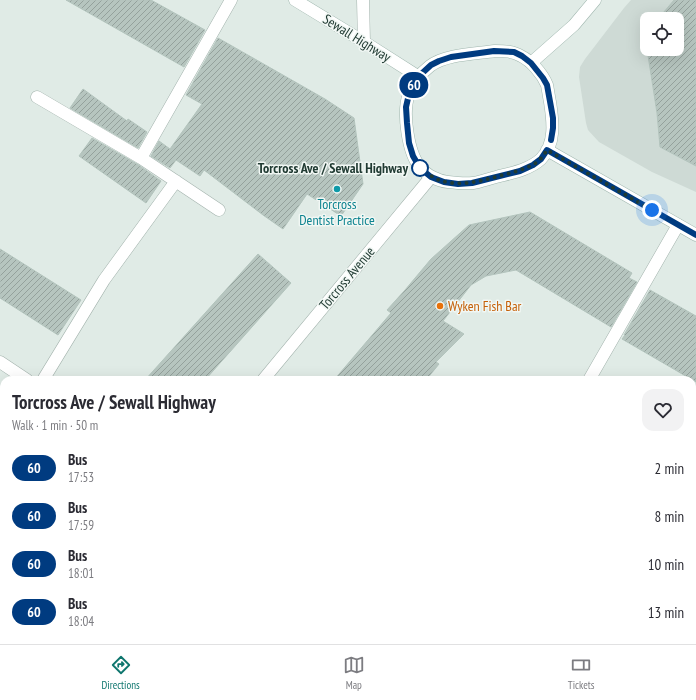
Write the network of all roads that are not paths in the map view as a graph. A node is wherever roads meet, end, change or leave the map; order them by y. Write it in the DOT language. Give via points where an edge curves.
graph roads {
  1 [pos="231,0"];
  2 [pos="295,0"];
  3 [pos="363,0"];
  4 [pos="595,0"];
  5 [pos="364,42"];
  6 [pos="531,63"];
  7 [pos="418,77"];
  8 [pos="37,97"];
  9 [pos="547,150"];
  10 [pos="141,158"];
  11 [pos="431,177"];
  12 [pos="176,182"];
  13 [pos="219,210"];
  14 [pos="678,224"];
  15 [pos="696,235"];
  16 [pos="0,363"];
  17 [pos="21,376"];
  18 [pos="45,376"];
  19 [pos="266,376"];
  20 [pos="591,376"];
  1 -- 10 [label="street"];
  2 -- 5 [label="street, Sewall Highway"];
  3 -- 5 [label="street"];
  4 -- 6 [label="street" via="574,26"];
  5 -- 7 [label="street, Sewall Highway"];
  6 -- 7 [label="street" via="514,52 494,51 439,61"];
  6 -- 9 [label="street" via="547,85 553,128"];
  7 -- 11 [label="street" via="409,94 406,107 409,143 420,168"];
  8 -- 10 [label="street"];
  9 -- 11 [label="street" via="541,159 520,171 472,183 444,182"];
  9 -- 14 [label="street"];
  10 -- 12 [label="street"];
  11 -- 19 [label="street, Torcross Avenue"];
  12 -- 13 [label="street"];
  12 -- 18 [label="street" via="104,280"];
  14 -- 15 [label="street"];
  14 -- 20 [label="street"];
  16 -- 17 [label="street"];
}
